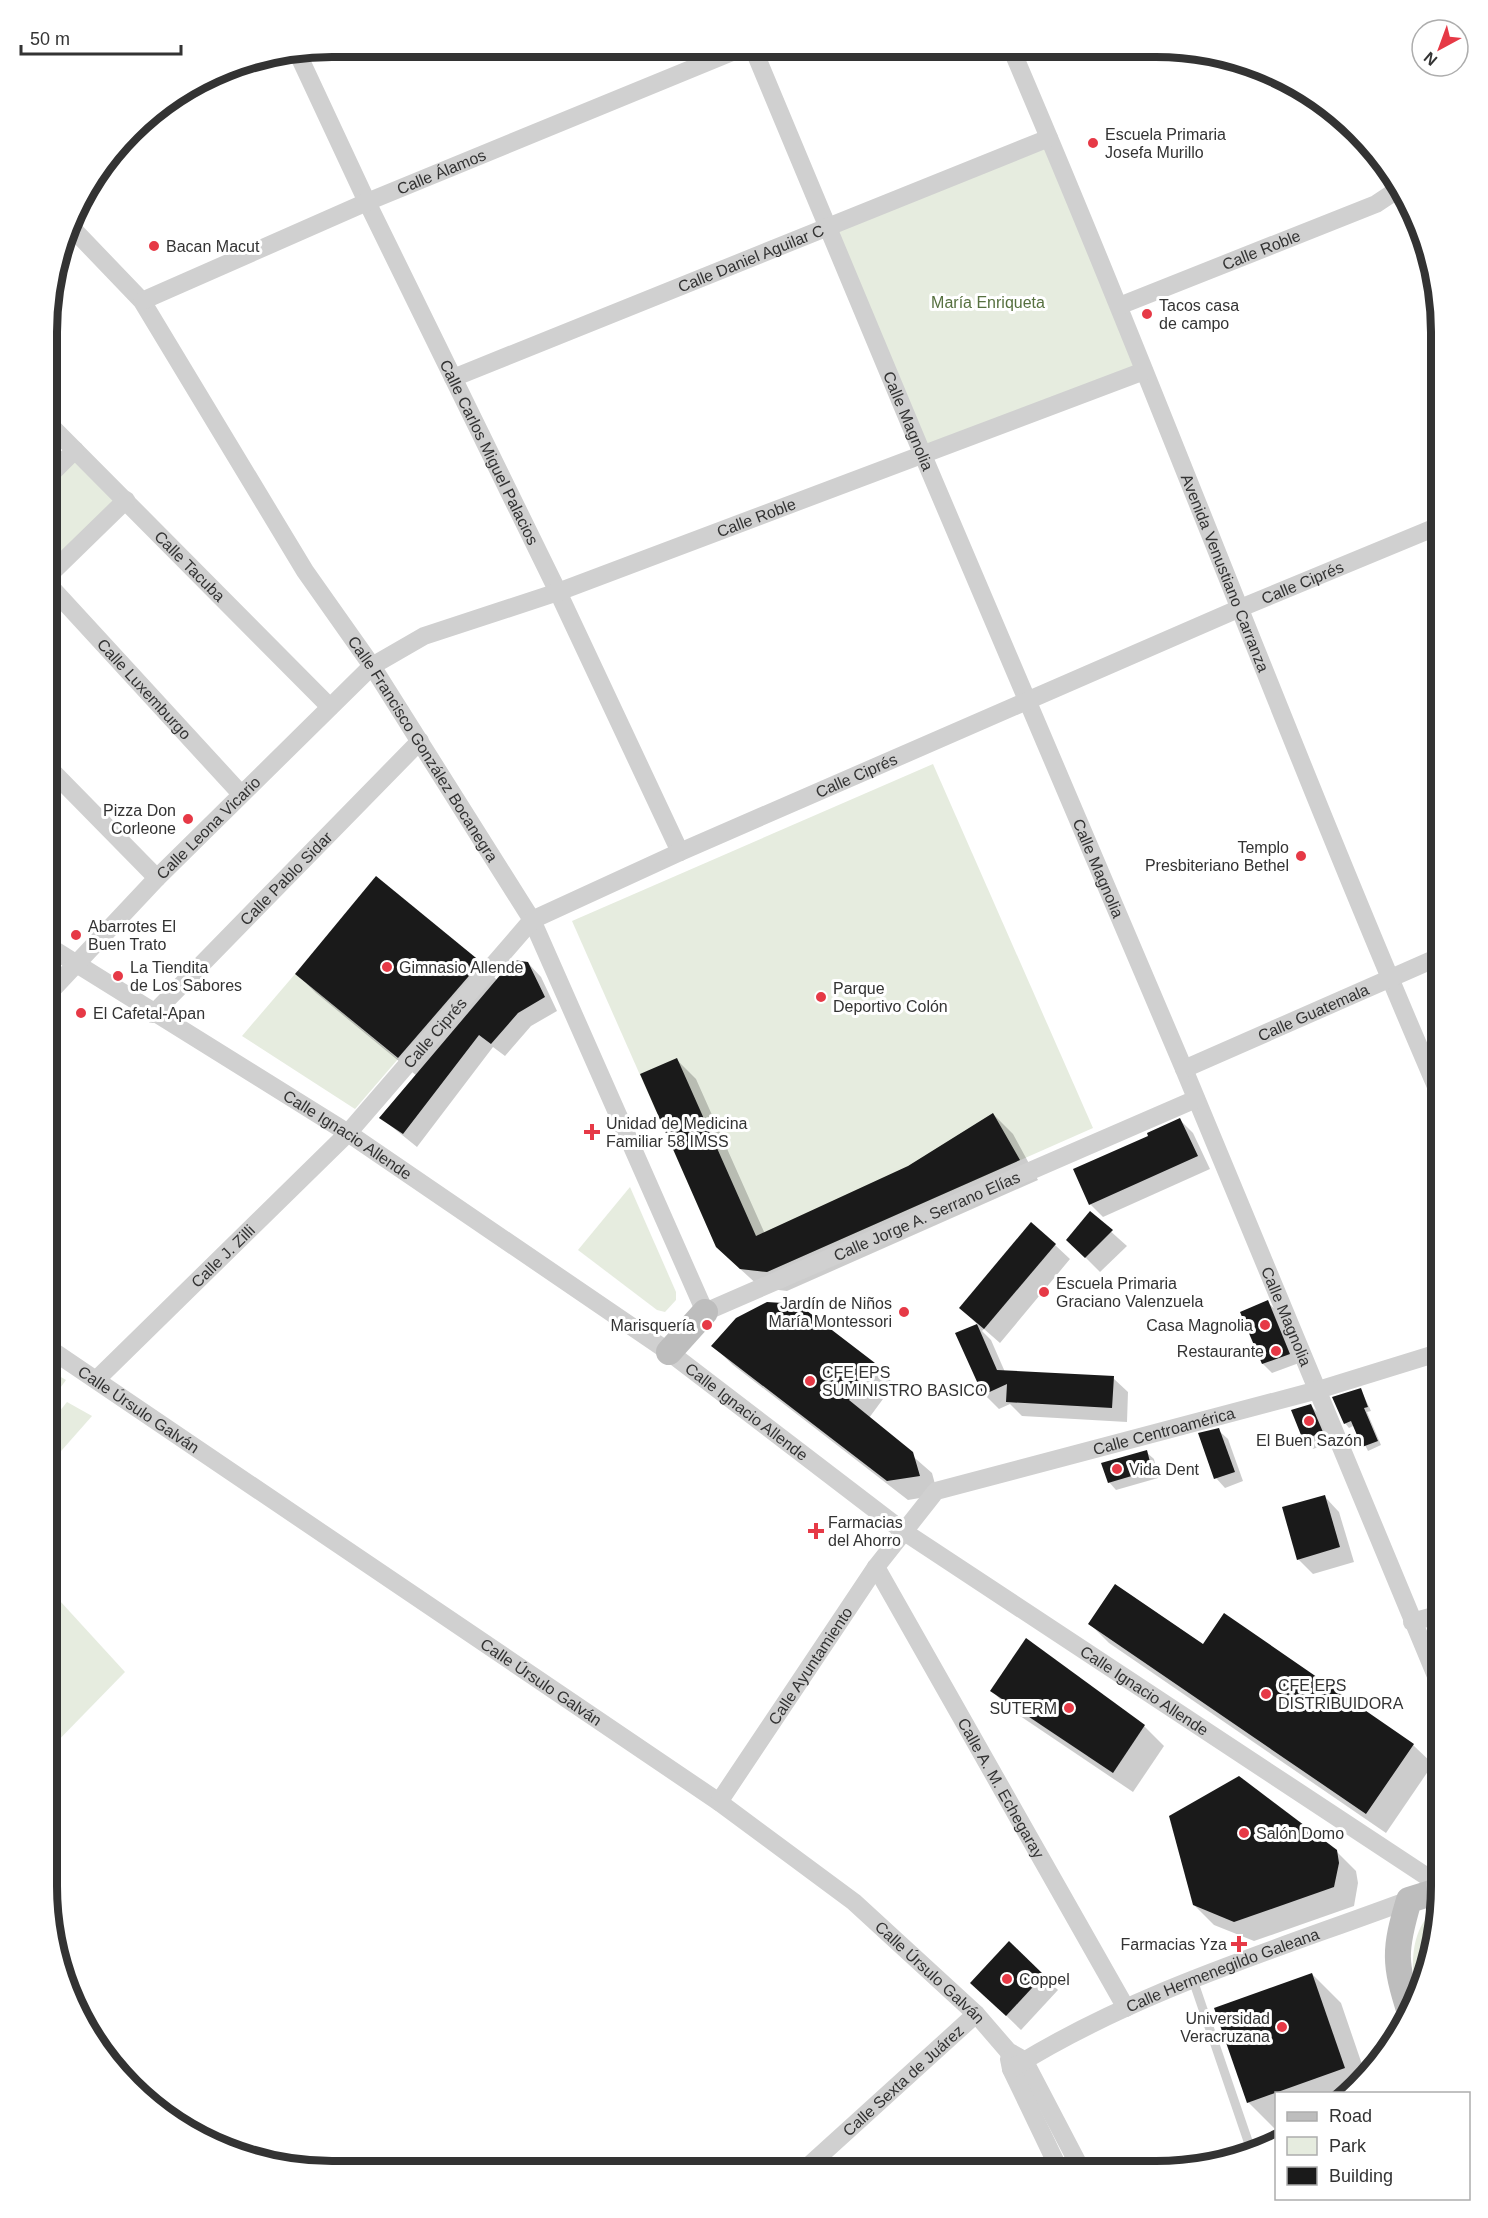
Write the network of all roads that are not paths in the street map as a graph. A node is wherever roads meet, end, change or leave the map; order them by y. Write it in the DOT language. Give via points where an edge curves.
graph roads {
  1 [pos="720,57"];
  2 [pos="757,57"];
  3 [pos="1015,57"];
  4 [pos="300,59"];
  5 [pos="1049,138"];
  6 [pos="1393,193"];
  7 [pos="367,202"];
  8 [pos="827,226"];
  9 [pos="76,232"];
  10 [pos="142,301"];
  11 [pos="1119,306"];
  12 [pos="1144,371"];
  13 [pos="453,378"];
  14 [pos="57,432"];
  15 [pos="75,450"];
  16 [pos="922,453"];
  17 [pos="57,468"];
  18 [pos="126,500"];
  19 [pos="1431,529"];
  20 [pos="57,567"];
  21 [pos="558,592"];
  22 [pos="57,594"];
  23 [pos="1238,609"];
  24 [pos="372,666"];
  25 [pos="1028,702"];
  26 [pos="330,707"];
  27 [pos="420,741"];
  28 [pos="57,776"];
  29 [pos="241,794"];
  30 [pos="680,852"];
  31 [pos="157,878"];
  32 [pos="532,920"];
  33 [pos="57,953"];
  34 [pos="1431,960"];
  35 [pos="75,966"];
  36 [pos="1389,978"];
  37 [pos="57,985"];
  38 [pos="153,1014"];
  39 [pos="1184,1069"];
  40 [pos="1431,1075"];
  41 [pos="1196,1099"];
  42 [pos="348,1134"];
  43 [pos="705,1312"];
  44 [pos="669,1352"];
  45 [pos="57,1353"];
  46 [pos="1431,1355"];
  47 [pos="97,1379"];
  48 [pos="1318,1390"];
  49 [pos="903,1531"];
  50 [pos="876,1567"];
  51 [pos="1431,1617"];
  52 [pos="1412,1622"];
  53 [pos="1431,1666"];
  54 [pos="719,1802"];
  55 [pos="1431,1881"];
  56 [pos="1431,1892"];
  57 [pos="1410,1900"];
  58 [pos="1193,1980"];
  59 [pos="1406,2000"];
  60 [pos="1126,2008"];
  61 [pos="976,2014"];
  62 [pos="1014,2060"];
  63 [pos="1249,2144"];
  64 [pos="813,2161"];
  65 [pos="1056,2161"];
  66 [pos="1076,2161"];
  1 -- 7 [label="street, Calle Álamos"];
  2 -- 8 [label="street, Calle Magnolia"];
  3 -- 5 [label="street, Avenida Venustiano Carranza"];
  4 -- 7 [label="street, Calle Carlos Miguel Palacios"];
  5 -- 8 [label="street, Calle Daniel Aguilar C"];
  5 -- 11 [label="street, Avenida Venustiano Carranza"];
  6 -- 11 [label="street, Calle Roble" via="1376,204"];
  7 -- 10 [label="street, Calle Álamos"];
  7 -- 13 [label="street, Calle Carlos Miguel Palacios"];
  8 -- 13 [label="street, Calle Daniel Aguilar C"];
  8 -- 16 [label="street, Calle Magnolia"];
  9 -- 10 [label="street, Calle Francisco González Bocanegra"];
  10 -- 24 [label="street, Calle Francisco González Bocanegra" via="305,571"];
  11 -- 12 [label="street, Avenida Venustiano Carranza"];
  12 -- 16 [label="street, Calle Roble"];
  12 -- 23 [label="street, Avenida Venustiano Carranza"];
  13 -- 21 [label="street, Calle Carlos Miguel Palacios"];
  14 -- 15 [label="street, Calle Tacuba"];
  15 -- 17 [label="street"];
  15 -- 18 [label="street, Calle Tacuba"];
  16 -- 21 [label="street, Calle Roble"];
  16 -- 25 [label="street, Calle Magnolia"];
  18 -- 20 [label="street"];
  18 -- 26 [label="street, Calle Tacuba"];
  19 -- 23 [label="street, Calle Ciprés"];
  21 -- 24 [label="street, Calle Roble" via="424,636"];
  21 -- 30 [label="street, Calle Carlos Miguel Palacios"];
  22 -- 29 [label="street, Calle Luxemburgo"];
  23 -- 25 [label="street, Calle Ciprés"];
  23 -- 36 [label="street, Avenida Venustiano Carranza"];
  24 -- 26 [label="street, Calle Leona Vicario"];
  24 -- 27 [label="street, Calle Francisco González Bocanegra"];
  25 -- 30 [label="street, Calle Ciprés"];
  25 -- 39 [label="street, Calle Magnolia"];
  26 -- 29 [label="street, Calle Leona Vicario"];
  27 -- 32 [label="street, Calle Francisco González Bocanegra"];
  27 -- 38 [label="street, Calle Pablo Sidar"];
  28 -- 31 [label="street"];
  29 -- 31 [label="street, Calle Leona Vicario"];
  30 -- 32 [label="street, Calle Ciprés"];
  31 -- 35 [label="street, Calle Leona Vicario"];
  32 -- 42 [label="street, Calle Ciprés"];
  32 -- 43 [label="street, Calle Francisco González Bocanegra"];
  33 -- 35 [label="street, Calle Ignacio Allende"];
  34 -- 36 [label="street, Calle Guatemala"];
  35 -- 37 [label="street, Calle Leona Vicario"];
  35 -- 38 [label="street, Calle Ignacio Allende"];
  36 -- 39 [label="street, Calle Guatemala"];
  36 -- 40 [label="street, Avenida Venustiano Carranza"];
  38 -- 42 [label="street, Calle Ignacio Allende"];
  39 -- 41 [label="street, Calle Magnolia"];
  41 -- 43 [label="street, Calle Jorge A. Serrano Elías"];
  41 -- 48 [label="street, Calle Magnolia"];
  42 -- 44 [label="street, Calle Ignacio Allende"];
  42 -- 47 [label="street, Calle J. Zilli"];
  43 -- 44 [label="main road, Calle Jorge A. Serrano Elías"];
  44 -- 49 [label="street, Calle Ignacio Allende"];
  45 -- 47 [label="street, Calle Úrsulo Galván"];
  46 -- 48 [label="street, Calle Centroamérica"];
  47 -- 54 [label="street, Calle Úrsulo Galván"];
  48 -- 49 [label="street, Calle Centroamérica" via="936,1491"];
  48 -- 52 [label="street, Calle Magnolia"];
  49 -- 50 [label="street, Calle Ayuntamiento"];
  49 -- 55 [label="street, Calle Ignacio Allende"];
  50 -- 54 [label="street, Calle Ayuntamiento"];
  50 -- 60 [label="street, Calle A. M. Echegaray"];
  51 -- 52 [label="street"];
  52 -- 53 [label="street, Calle Magnolia"];
  54 -- 61 [label="street, Calle Úrsulo Galván" via="854,1902"];
  56 -- 57 [label="main road, Calle Hermenegildo Galeana"];
  57 -- 58 [label="street, Calle Hermenegildo Galeana"];
  57 -- 59 [label="main road" via="1397,1938 1398,1974"];
  58 -- 60 [label="street, Calle Hermenegildo Galeana"];
  58 -- 63 [label="lane"];
  60 -- 62 [label="street, Calle Hermenegildo Galeana"];
  61 -- 62 [label="street, Calle Úrsulo Galván"];
  61 -- 64 [label="street, Calle Sexta de Juárez"];
  62 -- 65 [label="street, Calle Úrsulo Galván"];
  62 -- 66 [label="street, Calle Úrsulo Galván"];
}
